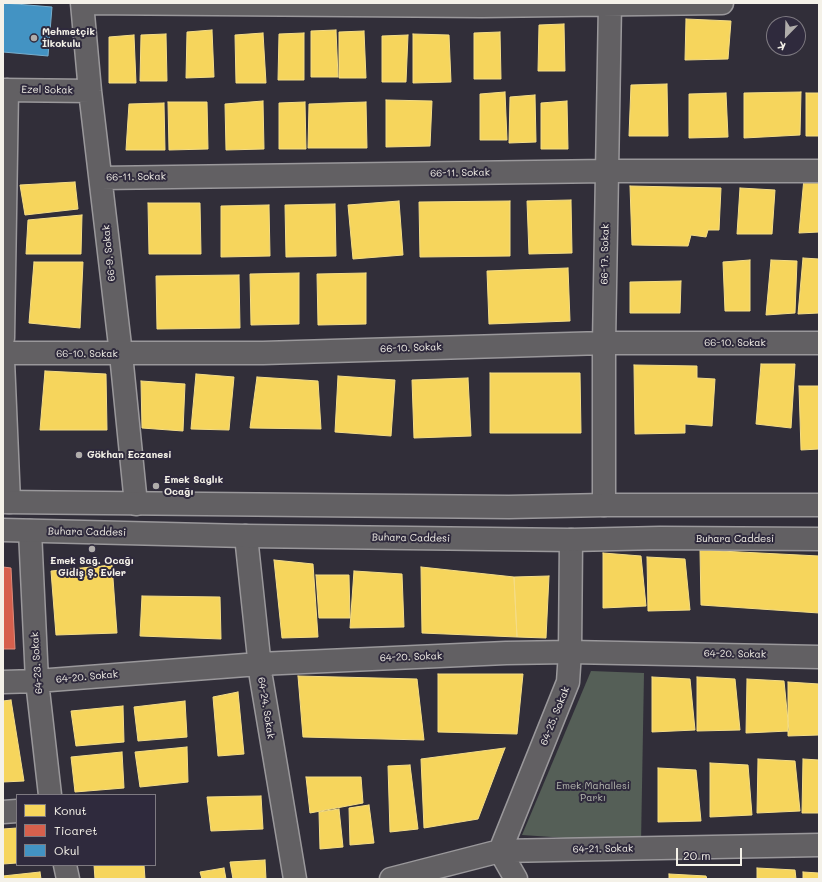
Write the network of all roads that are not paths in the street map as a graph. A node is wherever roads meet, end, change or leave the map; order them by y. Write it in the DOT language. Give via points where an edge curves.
graph roads {
  1 [pos="82,3"];
  2 [pos="722,3"];
  3 [pos="610,4"];
  4 [pos="5,90"];
  5 [pos="90,91"];
  6 [pos="819,170"];
  7 [pos="607,171"];
  8 [pos="101,178"];
  9 [pos="3,338"];
  10 [pos="604,343"];
  11 [pos="819,343"];
  12 [pos="3,354"];
  13 [pos="121,354"];
  14 [pos="3,360"];
  15 [pos="6,502"];
  16 [pos="136,504"];
  17 [pos="604,505"];
  18 [pos="819,505"];
  19 [pos="3,530"];
  20 [pos="30,531"];
  21 [pos="246,536"];
  22 [pos="819,539"];
  23 [pos="571,540"];
  24 [pos="570,652"];
  25 [pos="819,657"];
  26 [pos="260,664"];
  27 [pos="37,681"];
  28 [pos="3,682"];
  29 [pos="50,794"];
  30 [pos="16,811"];
  31 [pos="3,812"];
  32 [pos="819,845"];
  33 [pos="500,851"];
  34 [pos="65,866"];
  35 [pos="68,879"];
  36 [pos="295,879"];
  37 [pos="391,879"];
  38 [pos="516,879"];
  1 -- 3 [label="street" via="482,6"];
  1 -- 5 [label="street, 66-9. Sokak"];
  2 -- 3 [label="street"];
  3 -- 7 [label="street, 66-17. Sokak"];
  4 -- 5 [label="street, Ezel Sokak"];
  4 -- 9 [label="street"];
  5 -- 8 [label="street, 66-9. Sokak"];
  6 -- 7 [label="street, 66-11. Sokak"];
  7 -- 8 [label="street, 66-11. Sokak"];
  7 -- 10 [label="street, 66-17. Sokak"];
  8 -- 13 [label="street, 66-9. Sokak"];
  10 -- 11 [label="street, 66-10. Sokak"];
  10 -- 13 [label="street, 66-10. Sokak" via="262,353"];
  10 -- 17 [label="street, 66-17. Sokak"];
  12 -- 13 [label="street, 66-10. Sokak"];
  13 -- 16 [label="street, 66-9. Sokak"];
  14 -- 15 [label="street"];
  15 -- 16 [label="street"];
  16 -- 17 [label="street" via="509,507"];
  17 -- 18 [label="street"];
  19 -- 20 [label="street, Buhara Caddesi"];
  20 -- 21 [label="street, Buhara Caddesi"];
  20 -- 27 [label="street, 64-23. Sokak"];
  21 -- 23 [label="street, Buhara Caddesi"];
  21 -- 26 [label="street, 64-24. Sokak"];
  22 -- 23 [label="street, Buhara Caddesi"];
  23 -- 24 [label="street, 64-25. Sokak"];
  24 -- 25 [label="street, 64-20. Sokak"];
  24 -- 26 [label="street, 64-20. Sokak"];
  24 -- 33 [label="street, 64-25. Sokak" via="568,682"];
  26 -- 27 [label="street, 64-20. Sokak"];
  26 -- 36 [label="street, 64-24. Sokak"];
  27 -- 28 [label="street, 64-20. Sokak"];
  27 -- 29 [label="street, 64-23. Sokak"];
  30 -- 31 [label="street"];
  32 -- 33 [label="street, 64-21. Sokak"];
  33 -- 37 [label="street, 64-21. Sokak"];
  33 -- 38 [label="street"];
  34 -- 35 [label="street"];
}
